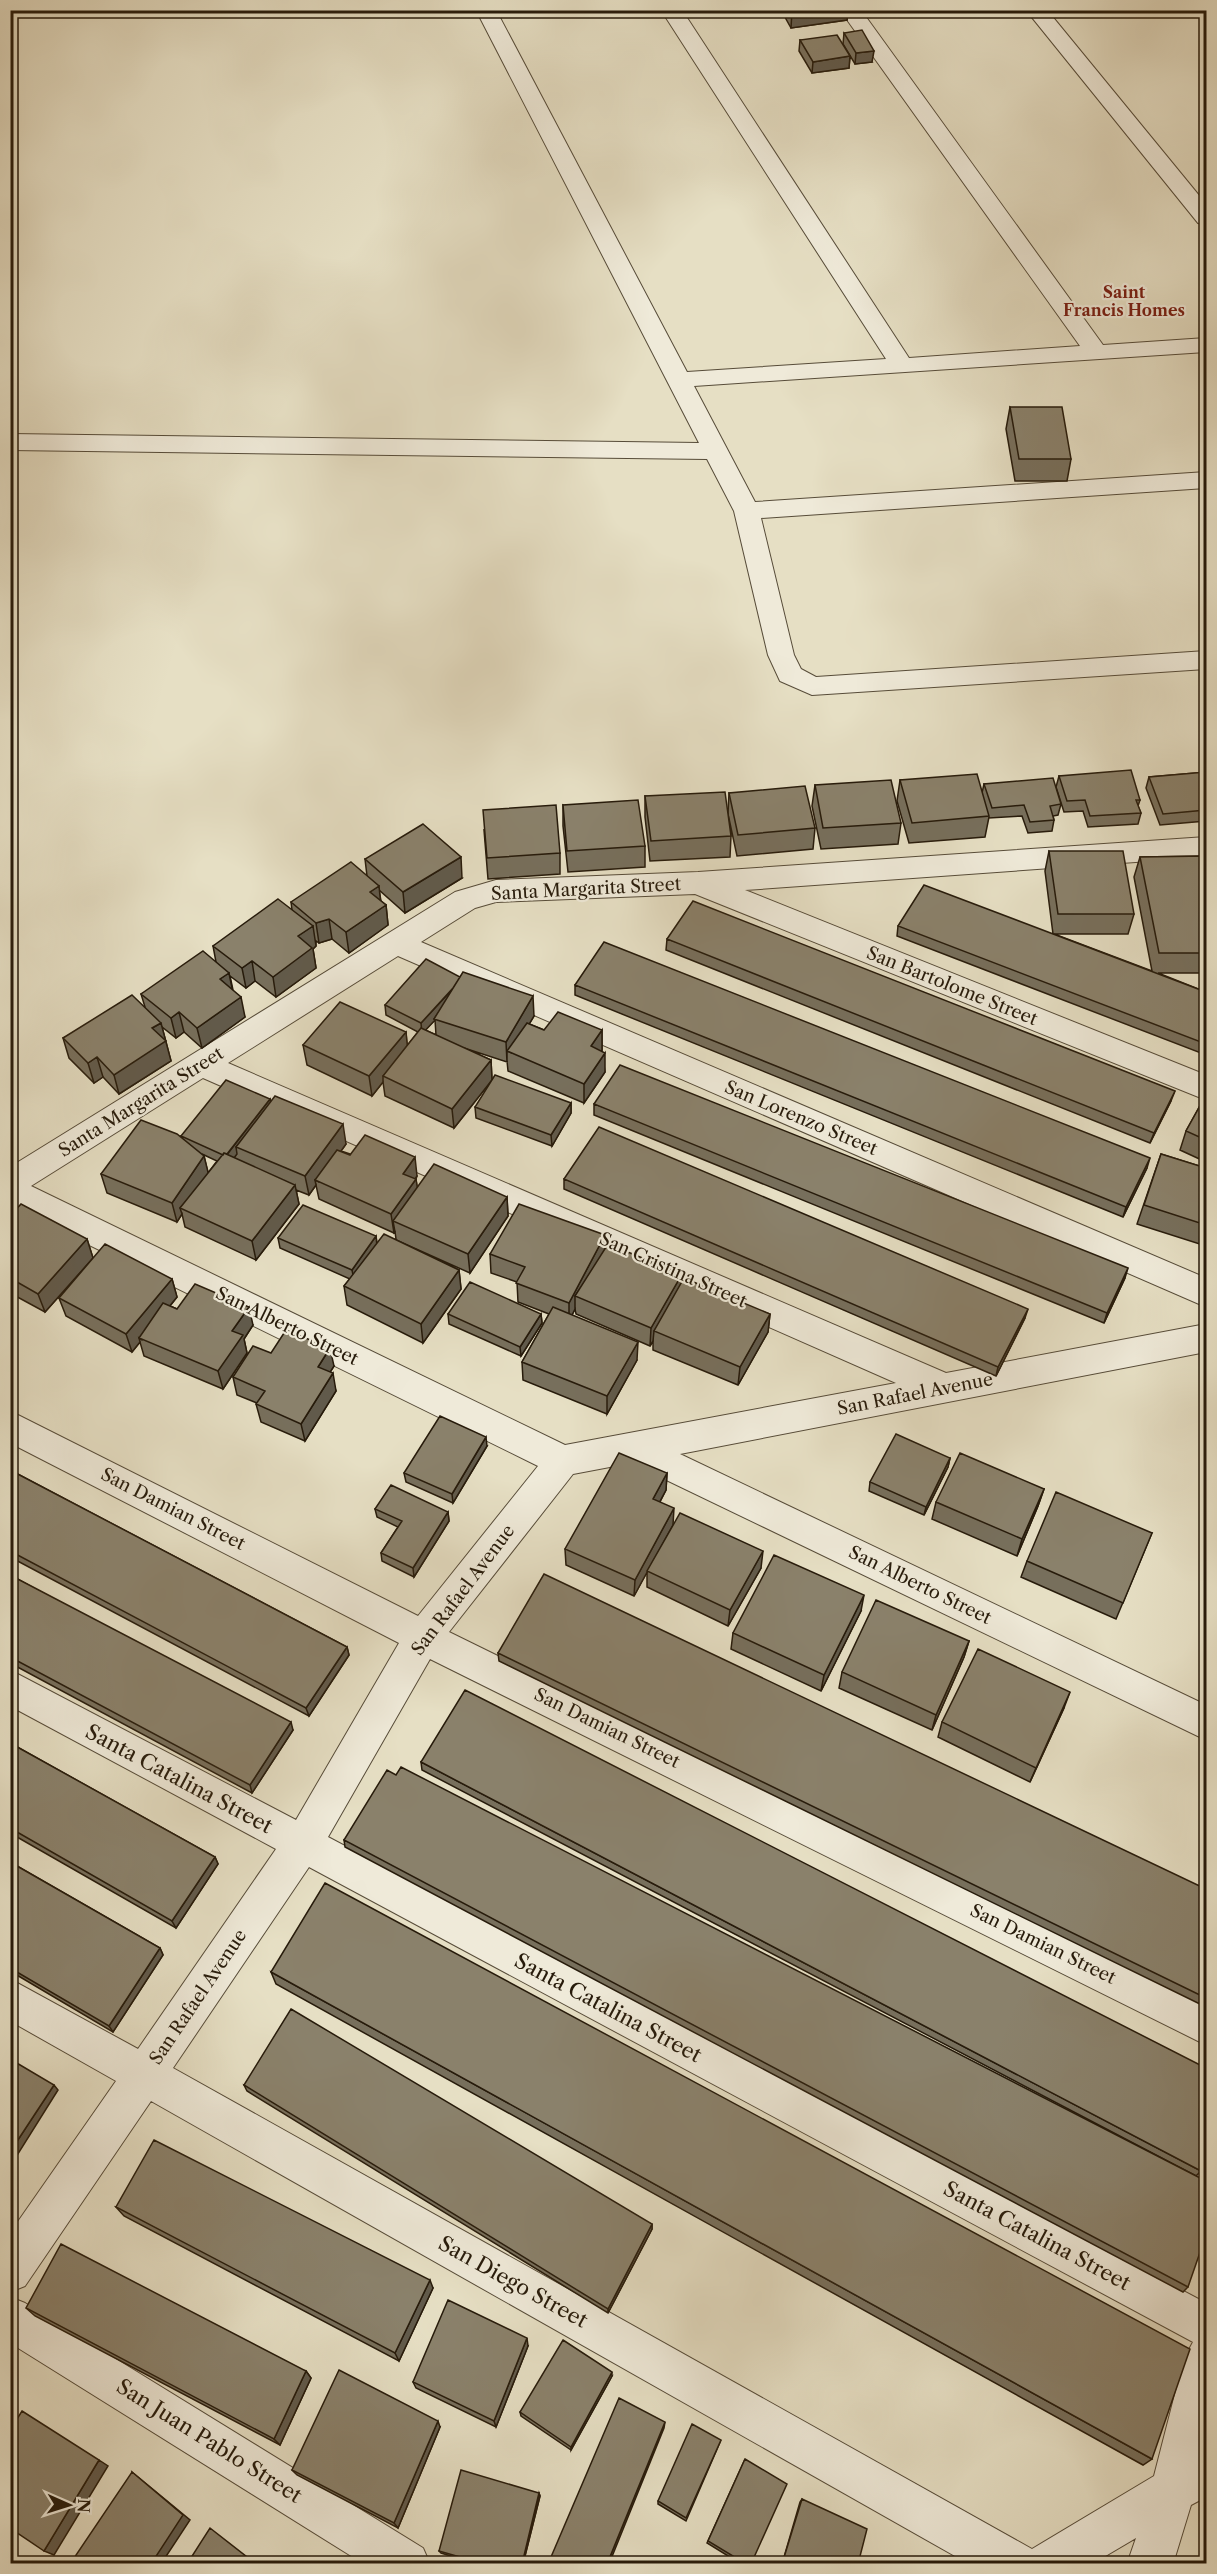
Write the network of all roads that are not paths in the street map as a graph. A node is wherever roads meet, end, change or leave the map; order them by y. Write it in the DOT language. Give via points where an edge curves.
graph roads {
  1 [pos="486,10"];
  2 [pos="671,10"];
  3 [pos="850,10"];
  4 [pos="1036,10"];
  5 [pos="1206,218"];
  6 [pos="1206,345"];
  7 [pos="1097,352"];
  8 [pos="902,365"];
  9 [pos="679,380"];
  10 [pos="10,442"];
  11 [pos="716,451"];
  12 [pos="1206,480"];
  13 [pos="747,510"];
  14 [pos="1206,660"];
  15 [pos="1206,848"];
  16 [pos="698,884"];
  17 [pos="396,943"];
  18 [pos="201,1064"];
  19 [pos="1206,1088"];
  20 [pos="10,1183"];
  21 [pos="10,1191"];
  22 [pos="1206,1293"];
  23 [pos="1206,1338"];
  24 [pos="946,1389"];
  25 [pos="10,1426"];
  26 [pos="634,1448"];
  27 [pos="563,1461"];
  28 [pos="423,1637"];
  29 [pos="10,1687"];
  30 [pos="1206,1723"];
  31 [pos="302,1845"];
  32 [pos="10,1999"];
  33 [pos="1206,2025"];
  34 [pos="145,2075"];
  35 [pos="10,2271"];
  36 [pos="10,2318"];
  37 [pos="1206,2326"];
  38 [pos="1206,2359"];
  39 [pos="1190,2482"];
  40 [pos="406,2564"];
  41 [pos="1015,2564"];
  42 [pos="1048,2564"];
  43 [pos="1150,2564"];
  1 -- 9 [label="street"];
  2 -- 8 [label="street"];
  3 -- 7 [label="street"];
  4 -- 5 [label="street"];
  6 -- 7 [label="street"];
  7 -- 8 [label="street"];
  8 -- 9 [label="street"];
  9 -- 11 [label="street"];
  10 -- 11 [label="street"];
  11 -- 13 [label="street"];
  12 -- 13 [label="street"];
  13 -- 14 [label="street" via="781,655 790,675 812,686"];
  15 -- 16 [label="street, Santa Margarita Street"];
  16 -- 17 [label="street, Santa Margarita Street" via="496,891 465,900"];
  16 -- 19 [label="street, San Bartolome Street"];
  17 -- 18 [label="street, Santa Margarita Street"];
  17 -- 22 [label="street, San Lorenzo Street"];
  18 -- 20 [label="street, Santa Margarita Street"];
  18 -- 24 [label="street, San Cristina Street"];
  21 -- 27 [label="street, San Alberto Street"];
  23 -- 24 [label="street, San Rafael Avenue"];
  24 -- 26 [label="street, San Rafael Avenue"];
  25 -- 28 [label="street, San Damian Street"];
  26 -- 27 [label="street, San Rafael Avenue"];
  26 -- 30 [label="street, San Alberto Street"];
  27 -- 28 [label="street, San Rafael Avenue"];
  28 -- 31 [label="street, San Rafael Avenue"];
  28 -- 33 [label="street, San Damian Street"];
  29 -- 31 [label="street, Santa Catalina Street"];
  31 -- 34 [label="street, San Rafael Avenue"];
  31 -- 37 [label="street, Santa Catalina Street"];
  32 -- 34 [label="street, San Diego Street"];
  34 -- 35 [label="street, San Rafael Avenue"];
  34 -- 41 [label="street, San Diego Street"];
  36 -- 40 [label="street, San Juan Pablo Street"];
  38 -- 39 [label="street"];
  39 -- 42 [label="street"];
  39 -- 43 [label="street"];
}
